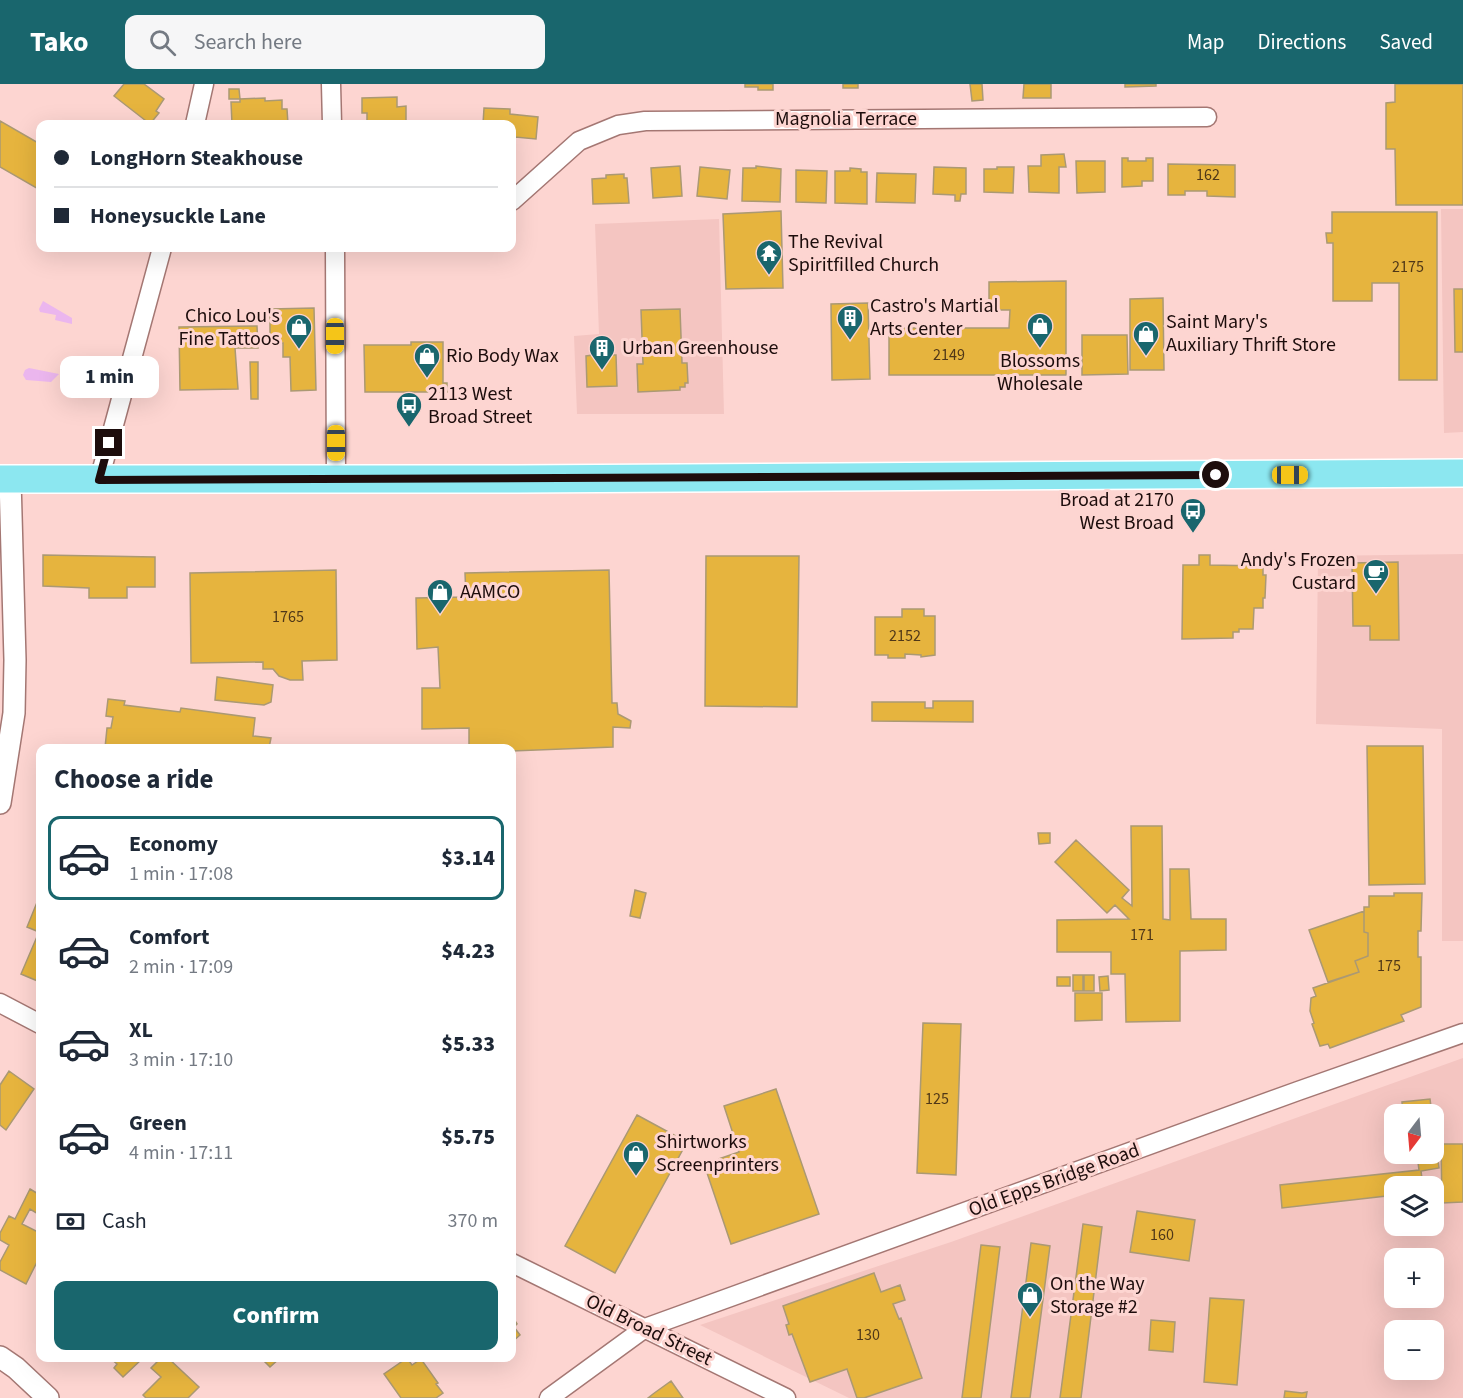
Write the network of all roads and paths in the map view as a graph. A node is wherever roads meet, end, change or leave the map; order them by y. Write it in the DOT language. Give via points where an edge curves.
graph roads {
  1 [pos="204,84"];
  2 [pos="331,84"];
  3 [pos="1207,117"];
  4 [pos="196,120"];
  5 [pos="332,120"];
  6 [pos="516,197"];
  7 [pos="161,252"];
  8 [pos="335,252"];
  9 [pos="1463,473"];
  10 [pos="5,479"];
  11 [pos="336,479"];
  12 [pos="99,480"];
  13 [pos="0,803"];
  14 [pos="0,1003"];
  15 [pos="36,1022"];
  16 [pos="1463,1033"];
  17 [pos="516,1265"];
  18 [pos="645,1328"];
  19 [pos="0,1357"];
  20 [pos="48,1398"];
  21 [pos="549,1398"];
  22 [pos="786,1398"];
  1 -- 4 [label="street"];
  2 -- 5 [label="street"];
  3 -- 6 [label="street, Magnolia Terrace" via="645,121 618,125 579,141"];
  7 -- 12 [label="street"];
  8 -- 11 [label="street"];
  9 -- 11 [label="main road"];
  10 -- 12 [label="main road"];
  10 -- 13 [label="street" via="15,660 14,713"];
  11 -- 12 [label="main road"];
  14 -- 15 [label="street"];
  16 -- 18 [label="street, Old Epps Bridge Road"];
  17 -- 18 [label="street, Old Broad Street"];
  18 -- 21 [label="street, Old Epps Bridge Road"];
  18 -- 22 [label="street, Old Broad Street"];
  19 -- 20 [label="street"];
}
